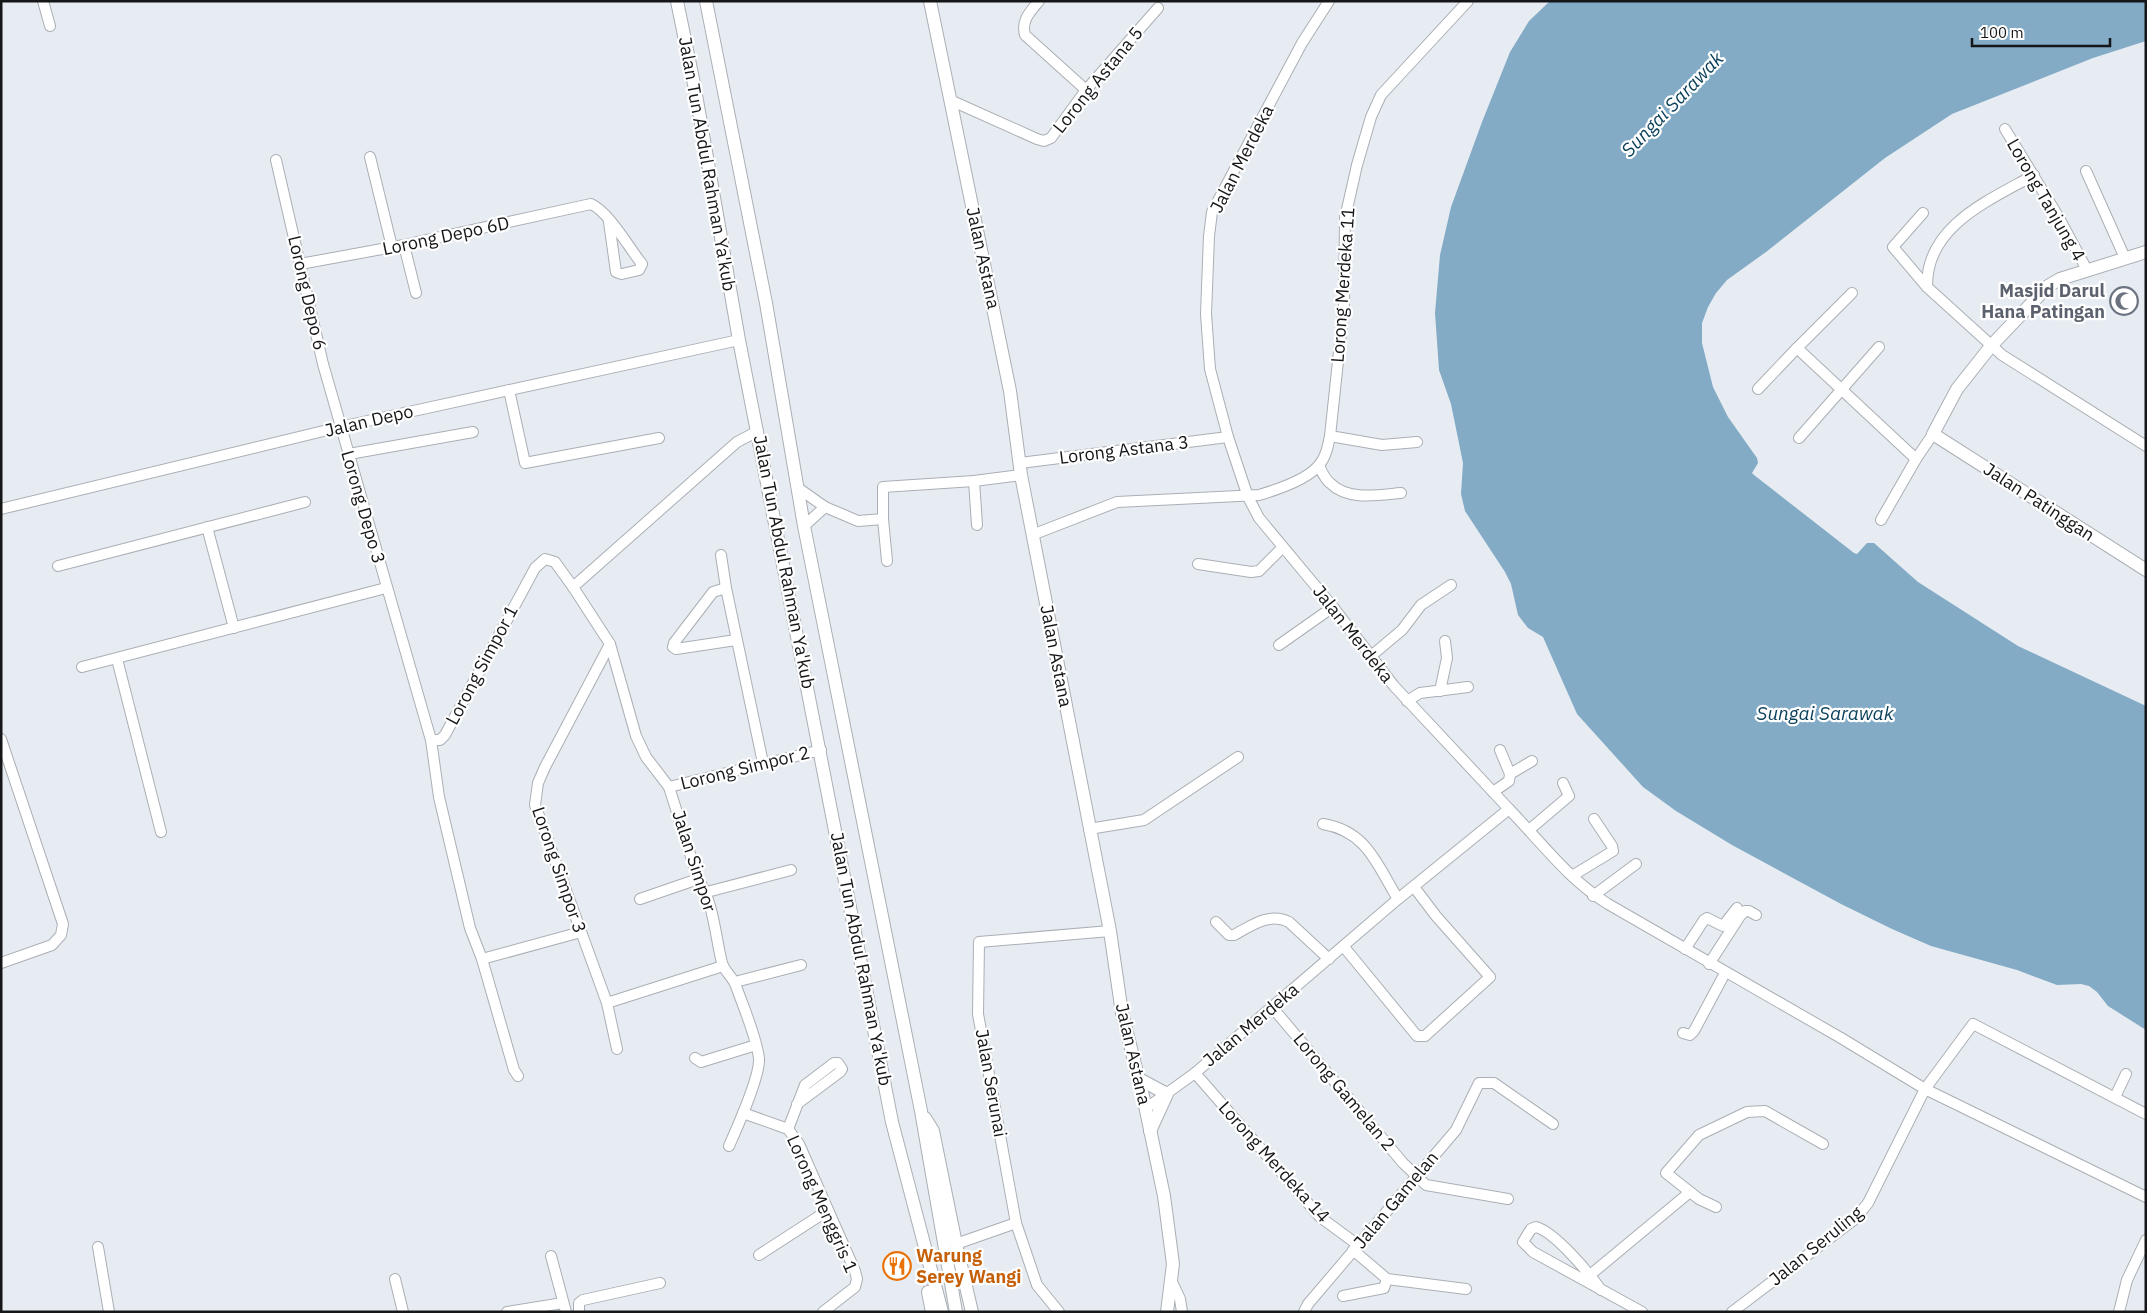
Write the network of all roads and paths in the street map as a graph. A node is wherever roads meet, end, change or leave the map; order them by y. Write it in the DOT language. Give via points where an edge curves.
graph roads {
  1 [pos="43,1"];
  2 [pos="677,1"];
  3 [pos="706,1"];
  4 [pos="930,1"];
  5 [pos="1039,1"];
  6 [pos="1329,1"];
  7 [pos="1468,1"];
  8 [pos="1158,8"];
  9 [pos="50,26"];
  10 [pos="1086,90"];
  11 [pos="950,100"];
  12 [pos="2005,129"];
  13 [pos="370,157"];
  14 [pos="276,160"];
  15 [pos="2086,171"];
  16 [pos="2034,175"];
  17 [pos="1923,213"];
  18 [pos="610,222"];
  19 [pos="404,245"];
  20 [pos="392,247"];
  21 [pos="2146,252"];
  22 [pos="2124,258"];
  23 [pos="300,264"];
  24 [pos="2086,270"];
  25 [pos="1927,287"];
  26 [pos="416,293"];
  27 [pos="1852,293"];
  28 [pos="739,340"];
  29 [pos="1991,346"];
  30 [pos="1879,347"];
  31 [pos="1797,348"];
  32 [pos="1758,389"];
  33 [pos="509,390"];
  34 [pos="1840,390"];
  35 [pos="340,427"];
  36 [pos="758,431"];
  37 [pos="473,432"];
  38 [pos="1933,434"];
  39 [pos="1330,436"];
  40 [pos="1228,437"];
  41 [pos="659,438"];
  42 [pos="1799,438"];
  43 [pos="1417,442"];
  44 [pos="2146,446"];
  45 [pos="349,454"];
  46 [pos="1916,459"];
  47 [pos="1319,466"];
  48 [pos="1021,469"];
  49 [pos="974,481"];
  50 [pos="798,488"];
  51 [pos="1401,494"];
  52 [pos="1248,497"];
  53 [pos="305,502"];
  54 [pos="825,507"];
  55 [pos="1,509"];
  56 [pos="883,519"];
  57 [pos="1881,520"];
  58 [pos="977,525"];
  59 [pos="804,526"];
  60 [pos="207,527"];
  61 [pos="1032,535"];
  62 [pos="1282,548"];
  63 [pos="721,555"];
  64 [pos="888,561"];
  65 [pos="555,562"];
  66 [pos="1198,564"];
  67 [pos="58,566"];
  68 [pos="2146,570"];
  69 [pos="1451,585"];
  70 [pos="573,587"];
  71 [pos="386,588"];
  72 [pos="726,588"];
  73 [pos="1332,607"];
  74 [pos="234,628"];
  75 [pos="736,640"];
  76 [pos="1445,641"];
  77 [pos="610,644"];
  78 [pos="1278,645"];
  79 [pos="1371,656"];
  80 [pos="117,659"];
  81 [pos="82,668"];
  82 [pos="1468,687"];
  83 [pos="1440,691"];
  84 [pos="1407,701"];
  85 [pos="1,739"];
  86 [pos="431,740"];
  87 [pos="821,750"];
  88 [pos="1500,750"];
  89 [pos="1238,757"];
  90 [pos="1532,761"];
  91 [pos="763,763"];
  92 [pos="1510,774"];
  93 [pos="1563,784"];
  94 [pos="670,787"];
  95 [pos="1493,792"];
  96 [pos="1508,809"];
  97 [pos="1594,820"];
  98 [pos="1323,824"];
  99 [pos="1089,830"];
  100 [pos="1529,830"];
  101 [pos="161,832"];
  102 [pos="1636,864"];
  103 [pos="791,870"];
  104 [pos="1572,876"];
  105 [pos="698,879"];
  106 [pos="1414,887"];
  107 [pos="707,892"];
  108 [pos="1594,896"];
  109 [pos="640,899"];
  110 [pos="1398,899"];
  111 [pos="1737,908"];
  112 [pos="1756,915"];
  113 [pos="1216,922"];
  114 [pos="1110,931"];
  115 [pos="581,932"];
  116 [pos="1344,947"];
  117 [pos="1685,949"];
  118 [pos="482,959"];
  119 [pos="1329,959"];
  120 [pos="1,963"];
  121 [pos="1710,964"];
  122 [pos="801,965"];
  123 [pos="723,966"];
  124 [pos="1725,973"];
  125 [pos="735,982"];
  126 [pos="607,1003"];
  127 [pos="1272,1007"];
  128 [pos="1683,1032"];
  129 [pos="756,1046"];
  130 [pos="617,1049"];
  131 [pos="695,1058"];
  132 [pos="1195,1073"];
  133 [pos="2126,1074"];
  134 [pos="518,1076"];
  135 [pos="1139,1079"];
  136 [pos="1925,1089"];
  137 [pos="1167,1094"];
  138 [pos="2115,1097"];
  139 [pos="797,1104"];
  140 [pos="1145,1108"];
  141 [pos="921,1111"];
  142 [pos="743,1113"];
  143 [pos="2146,1114"];
  144 [pos="892,1122"];
  145 [pos="1553,1124"];
  146 [pos="788,1129"];
  147 [pos="1150,1131"];
  148 [pos="1823,1144"];
  149 [pos="729,1146"];
  150 [pos="1416,1176"];
  151 [pos="1690,1192"];
  152 [pos="2146,1198"];
  153 [pos="1508,1199"];
  154 [pos="1716,1207"];
  155 [pos="827,1211"];
  156 [pos="1016,1223"];
  157 [pos="2146,1240"];
  158 [pos="956,1244"];
  159 [pos="98,1247"];
  160 [pos="1356,1248"];
  161 [pos="759,1255"];
  162 [pos="550,1256"];
  163 [pos="1590,1275"];
  164 [pos="395,1279"];
  165 [pos="1387,1279"];
  166 [pos="1172,1282"];
  167 [pos="660,1283"];
  168 [pos="1466,1289"];
  169 [pos="1601,1290"];
  170 [pos="1342,1296"];
  171 [pos="564,1307"];
  172 [pos="109,1312"];
  173 [pos="403,1312"];
  174 [pos="507,1312"];
  175 [pos="578,1312"];
  176 [pos="823,1312"];
  177 [pos="932,1312"];
  178 [pos="942,1312"];
  179 [pos="956,1312"];
  180 [pos="972,1312"];
  181 [pos="1059,1312"];
  182 [pos="1167,1312"];
  183 [pos="1182,1312"];
  184 [pos="1304,1312"];
  185 [pos="1642,1312"];
  186 [pos="1732,1312"];
  187 [pos="2119,1312"];
  1 -- 9 [label="street"];
  2 -- 28 [label="main road, Jalan Tun Abdul Rahman Ya'kub"];
  3 -- 50 [label="main road, Jalan Tun Abdul Rahman Ya'kub" via="766,303"];
  4 -- 11 [label="main road, Jalan Astana"];
  5 -- 10 [label="street" via="1024,20 1025,35"];
  6 -- 40 [label="street, Jalan Merdeka" via="1302,43 1212,212 1206,314 1210,370"];
  7 -- 39 [label="street, Lorong Merdeka 11" via="1381,95 1371,117 1345,218 1344,306"];
  8 -- 10 [label="street, Lorong Astana 5"];
  10 -- 11 [label="street, Lorong Astana 5" via="1051,138 1044,140"];
  11 -- 48 [label="main road, Jalan Astana" via="1009,383"];
  12 -- 16 [label="street, Lorong Tanjung 4"];
  13 -- 20 [label="street"];
  14 -- 23 [label="street, Lorong Depo 6"];
  15 -- 22 [label="street"];
  16 -- 24 [label="street, Lorong Tanjung 4"];
  16 -- 25 [label="street" via="1968,212 1936,249 1927,274"];
  17 -- 25 [label="street" via="1893,247"];
  18 -- 18 [label="street" via="616,272 622,274 639,270 642,264"];
  18 -- 19 [label="street, Lorong Depo 6D" via="598,207 591,204"];
  19 -- 20 [label="street, Lorong Depo 6D"];
  19 -- 26 [label="street"];
  20 -- 23 [label="street, Lorong Depo 6D"];
  21 -- 22 [label="main road"];
  22 -- 24 [label="main road"];
  23 -- 35 [label="street, Lorong Depo 6"];
  24 -- 29 [label="main road" via="2048,286"];
  25 -- 29 [label="street"];
  27 -- 31 [label="street"];
  28 -- 33 [label="street, Jalan Depo"];
  28 -- 36 [label="main road, Jalan Tun Abdul Rahman Ya'kub"];
  29 -- 38 [label="main road" via="1957,389"];
  29 -- 44 [label="street"];
  30 -- 34 [label="street"];
  31 -- 32 [label="street"];
  31 -- 34 [label="street"];
  33 -- 35 [label="street, Jalan Depo"];
  33 -- 41 [label="street" via="525,463"];
  34 -- 42 [label="street"];
  34 -- 46 [label="street"];
  35 -- 45 [label="street, Lorong Depo 3"];
  35 -- 55 [label="street, Jalan Depo"];
  36 -- 70 [label="street" via="736,442"];
  36 -- 87 [label="main road, Jalan Tun Abdul Rahman Ya'kub"];
  37 -- 45 [label="street"];
  38 -- 46 [label="street"];
  38 -- 68 [label="main road, Jalan Patinggan"];
  39 -- 43 [label="street" via="1382,445"];
  39 -- 47 [label="street, Lorong Merdeka 11" via="1327,453"];
  40 -- 48 [label="street, Lorong Astana 3"];
  40 -- 52 [label="street, Jalan Merdeka"];
  45 -- 71 [label="street, Lorong Depo 3"];
  46 -- 57 [label="street"];
  47 -- 51 [label="street" via="1329,483 1344,493 1370,496"];
  47 -- 52 [label="street" via="1277,489"];
  48 -- 49 [label="street, Lorong Astana 3"];
  48 -- 61 [label="main road, Jalan Astana"];
  49 -- 56 [label="street, Lorong Astana 3" via="883,487"];
  49 -- 58 [label="street"];
  50 -- 54 [label="street"];
  50 -- 59 [label="main road, Jalan Tun Abdul Rahman Ya'kub"];
  52 -- 61 [label="street" via="1117,502"];
  52 -- 62 [label="street, Jalan Merdeka"];
  53 -- 60 [label="street"];
  54 -- 56 [label="street" via="858,521"];
  54 -- 59 [label="street"];
  56 -- 64 [label="street"];
  59 -- 141 [label="main road, Jalan Tun Abdul Rahman Ya'kub"];
  60 -- 67 [label="street"];
  60 -- 74 [label="street"];
  61 -- 99 [label="main road, Jalan Astana"];
  62 -- 66 [label="street" via="1259,571"];
  62 -- 73 [label="street, Jalan Merdeka"];
  63 -- 72 [label="street"];
  65 -- 70 [label="street, Jalan Simpor"];
  65 -- 86 [label="street, Lorong Simpor 1" via="545,559 535,568 445,735 440,740"];
  69 -- 79 [label="street" via="1421,605 1402,630"];
  70 -- 77 [label="street, Jalan Simpor"];
  71 -- 74 [label="street"];
  71 -- 86 [label="street, Lorong Simpor 1"];
  72 -- 75 [label="street"];
  72 -- 75 [label="street" via="713,592 673,647"];
  73 -- 78 [label="street"];
  73 -- 79 [label="street, Jalan Merdeka"];
  74 -- 80 [label="street"];
  75 -- 91 [label="street"];
  76 -- 83 [label="street" via="1448,658"];
  77 -- 94 [label="street, Jalan Simpor" via="636,736 646,757"];
  77 -- 115 [label="street, Lorong Simpor 3" via="545,767 535,796 535,805"];
  79 -- 84 [label="street, Jalan Merdeka"];
  80 -- 81 [label="street"];
  80 -- 101 [label="street"];
  82 -- 83 [label="street"];
  83 -- 84 [label="street" via="1420,693"];
  84 -- 95 [label="street, Jalan Merdeka"];
  85 -- 120 [label="street" via="63,924 61,935 52,945"];
  86 -- 118 [label="street" via="439,797 470,928"];
  87 -- 91 [label="street, Lorong Simpor 2"];
  87 -- 144 [label="main road, Jalan Tun Abdul Rahman Ya'kub"];
  88 -- 92 [label="street"];
  89 -- 99 [label="street" via="1144,820"];
  90 -- 92 [label="street"];
  91 -- 94 [label="street, Lorong Simpor 2"];
  92 -- 95 [label="street" via="1509,781"];
  93 -- 100 [label="street" via="1569,796"];
  94 -- 105 [label="street, Jalan Simpor"];
  95 -- 96 [label="street, Jalan Merdeka"];
  96 -- 100 [label="street"];
  96 -- 106 [label="street, Jalan Merdeka"];
  97 -- 104 [label="street" via="1613,851"];
  98 -- 110 [label="street" via="1345,830 1362,842"];
  99 -- 114 [label="main road, Jalan Astana"];
  100 -- 104 [label="street"];
  102 -- 108 [label="street"];
  103 -- 107 [label="street"];
  104 -- 108 [label="street"];
  105 -- 107 [label="street, Jalan Simpor"];
  105 -- 109 [label="street"];
  106 -- 110 [label="street, Jalan Merdeka"];
  106 -- 116 [label="street" via="1490,977 1425,1036 1418,1036"];
  107 -- 123 [label="street, Jalan Simpor"];
  108 -- 117 [label="street"];
  110 -- 116 [label="street, Jalan Merdeka"];
  111 -- 117 [label="street" via="1723,926 1707,918 1704,920"];
  112 -- 121 [label="street" via="1749,910 1740,916"];
  113 -- 119 [label="street" via="1229,935 1234,935 1272,917 1281,918"];
  114 -- 135 [label="main road, Jalan Astana" via="1122,1013"];
  114 -- 156 [label="street, Jalan Serunai" via="979,942 978,1014"];
  115 -- 118 [label="street"];
  115 -- 126 [label="street, Lorong Simpor 3"];
  116 -- 119 [label="street, Jalan Merdeka"];
  117 -- 121 [label="street"];
  118 -- 134 [label="street"];
  119 -- 127 [label="street, Jalan Merdeka"];
  121 -- 124 [label="street"];
  122 -- 125 [label="street"];
  123 -- 125 [label="street, Jalan Simpor"];
  123 -- 126 [label="street"];
  124 -- 128 [label="street" via="1694,1030 1690,1035"];
  124 -- 136 [label="street"];
  125 -- 129 [label="street, Jalan Simpor"];
  126 -- 130 [label="street, Lorong Simpor 3"];
  127 -- 132 [label="street, Jalan Merdeka"];
  127 -- 150 [label="street, Lorong Gamelan 2"];
  129 -- 131 [label="street" via="701,1062"];
  129 -- 142 [label="street, Jalan Simpor" via="758,1068"];
  132 -- 137 [label="street, Jalan Merdeka"];
  132 -- 160 [label="street, Lorong Merdeka 14" via="1320,1217"];
  133 -- 138 [label="street"];
  135 -- 137 [label="main road"];
  135 -- 140 [label="main road, Jalan Astana"];
  136 -- 138 [label="street, Jalan Seruling" via="1973,1024"];
  136 -- 152 [label="street"];
  136 -- 186 [label="street, Jalan Seruling" via="1868,1204 1855,1219"];
  137 -- 140 [label="street, Jalan Merdeka"];
  137 -- 147 [label="main road"];
  138 -- 143 [label="street"];
  139 -- 139 [label="street" via="805,1085 838,1063 842,1068 840,1072"];
  139 -- 146 [label="street"];
  140 -- 147 [label="main road, Jalan Astana"];
  141 -- 158 [label="main road" via="933,1131"];
  141 -- 179 [label="main road, Jalan Tun Abdul Rahman Ya'kub"];
  142 -- 146 [label="street, Lorong Menggris 1"];
  142 -- 149 [label="street, Jalan Simpor"];
  144 -- 177 [label="main road" via="891,1150"];
  144 -- 178 [label="main road"];
  145 -- 150 [label="street, Jalan Gamelan" via="1494,1082 1479,1083 1456,1130"];
  146 -- 155 [label="street, Lorong Menggris 1" via="799,1144"];
  147 -- 166 [label="main road, Jalan Astana" via="1168,1223"];
  148 -- 151 [label="street" via="1765,1111 1747,1112 1699,1135 1666,1173"];
  150 -- 153 [label="street, Lorong Gamelan 2" via="1426,1185"];
  150 -- 160 [label="street, Jalan Gamelan"];
  151 -- 154 [label="street"];
  151 -- 163 [label="street"];
  155 -- 161 [label="street"];
  155 -- 176 [label="street, Lorong Menggris 1" via="857,1279 854,1287"];
  156 -- 158 [label="street"];
  156 -- 181 [label="street, Jalan Serunai" via="1037,1285"];
  157 -- 187 [label="street" via="2127,1280"];
  158 -- 180 [label="main road"];
  159 -- 172 [label="street"];
  160 -- 165 [label="street, Lorong Merdeka 14"];
  160 -- 184 [label="street, Jalan Gamelan"];
  162 -- 171 [label="street"];
  163 -- 169 [label="street"];
  163 -- 169 [label="street" via="1551,1234 1542,1228 1531,1229 1523,1242 1533,1252"];
  164 -- 173 [label="street"];
  165 -- 168 [label="street"];
  165 -- 170 [label="street" via="1384,1288"];
  166 -- 182 [label="main road, Jalan Astana"];
  166 -- 183 [label="street"];
  167 -- 175 [label="street" via="583,1300 579,1303"];
  169 -- 185 [label="street"];
  171 -- 174 [label="street"];
}
